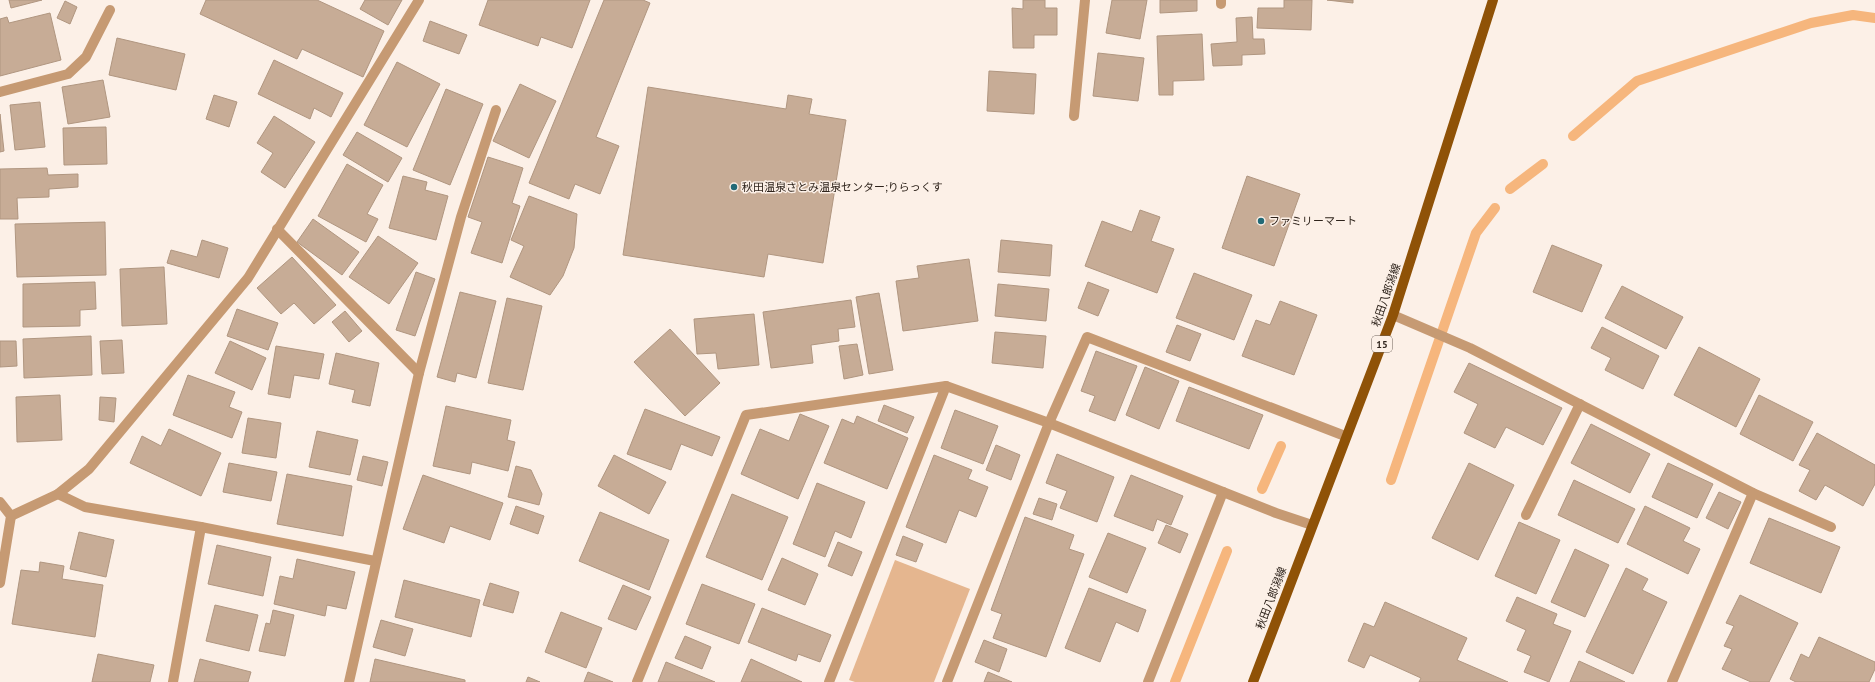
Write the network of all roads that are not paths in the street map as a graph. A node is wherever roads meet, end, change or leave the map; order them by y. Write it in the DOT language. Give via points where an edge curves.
graph roads {
  1 [pos="419,0"];
  2 [pos="1085,0"];
  3 [pos="1493,0"];
  4 [pos="110,10"];
  5 [pos="0,92"];
  6 [pos="496,110"];
  7 [pos="1074,116"];
  8 [pos="277,229"];
  9 [pos="1393,316"];
  10 [pos="419,373"];
  11 [pos="946,386"];
  12 [pos="1580,404"];
  13 [pos="1048,423"];
  14 [pos="1345,436"];
  15 [pos="1223,492"];
  16 [pos="1753,493"];
  17 [pos="58,494"];
  18 [pos="0,502"];
  19 [pos="1526,515"];
  20 [pos="11,516"];
  21 [pos="1312,525"];
  22 [pos="201,527"];
  23 [pos="1831,527"];
  24 [pos="375,561"];
  25 [pos="0,583"];
  26 [pos="173,682"];
  27 [pos="348,682"];
  28 [pos="637,682"];
  29 [pos="829,682"];
  30 [pos="947,682"];
  31 [pos="1148,682"];
  32 [pos="1253,682"];
  33 [pos="1672,682"];
  1 -- 8 [label="street"];
  2 -- 7 [label="street"];
  3 -- 9 [label="main road, 秋田八郎潟線 / 15"];
  4 -- 5 [label="street" via="86,57 68,74"];
  6 -- 10 [label="street" via="461,217"];
  8 -- 10 [label="street"];
  8 -- 17 [label="street" via="248,278 89,469"];
  9 -- 12 [label="street" via="1453,340"];
  9 -- 14 [label="main road, 秋田八郎潟線 / 15"];
  10 -- 24 [label="street"];
  11 -- 13 [label="street"];
  11 -- 28 [label="street" via="746,415"];
  11 -- 29 [label="street"];
  12 -- 16 [label="street"];
  12 -- 19 [label="street"];
  13 -- 14 [label="street" via="1087,337"];
  13 -- 15 [label="street"];
  13 -- 30 [label="street"];
  14 -- 21 [label="main road, 秋田八郎潟線 / 15"];
  15 -- 21 [label="street"];
  15 -- 31 [label="street"];
  16 -- 23 [label="street"];
  16 -- 33 [label="street"];
  17 -- 20 [label="street"];
  17 -- 22 [label="street" via="85,506"];
  18 -- 20 [label="street"];
  20 -- 25 [label="street"];
  21 -- 32 [label="main road, 秋田八郎潟線 / 15"];
  22 -- 24 [label="street"];
  22 -- 26 [label="street"];
  24 -- 27 [label="street"];
}
